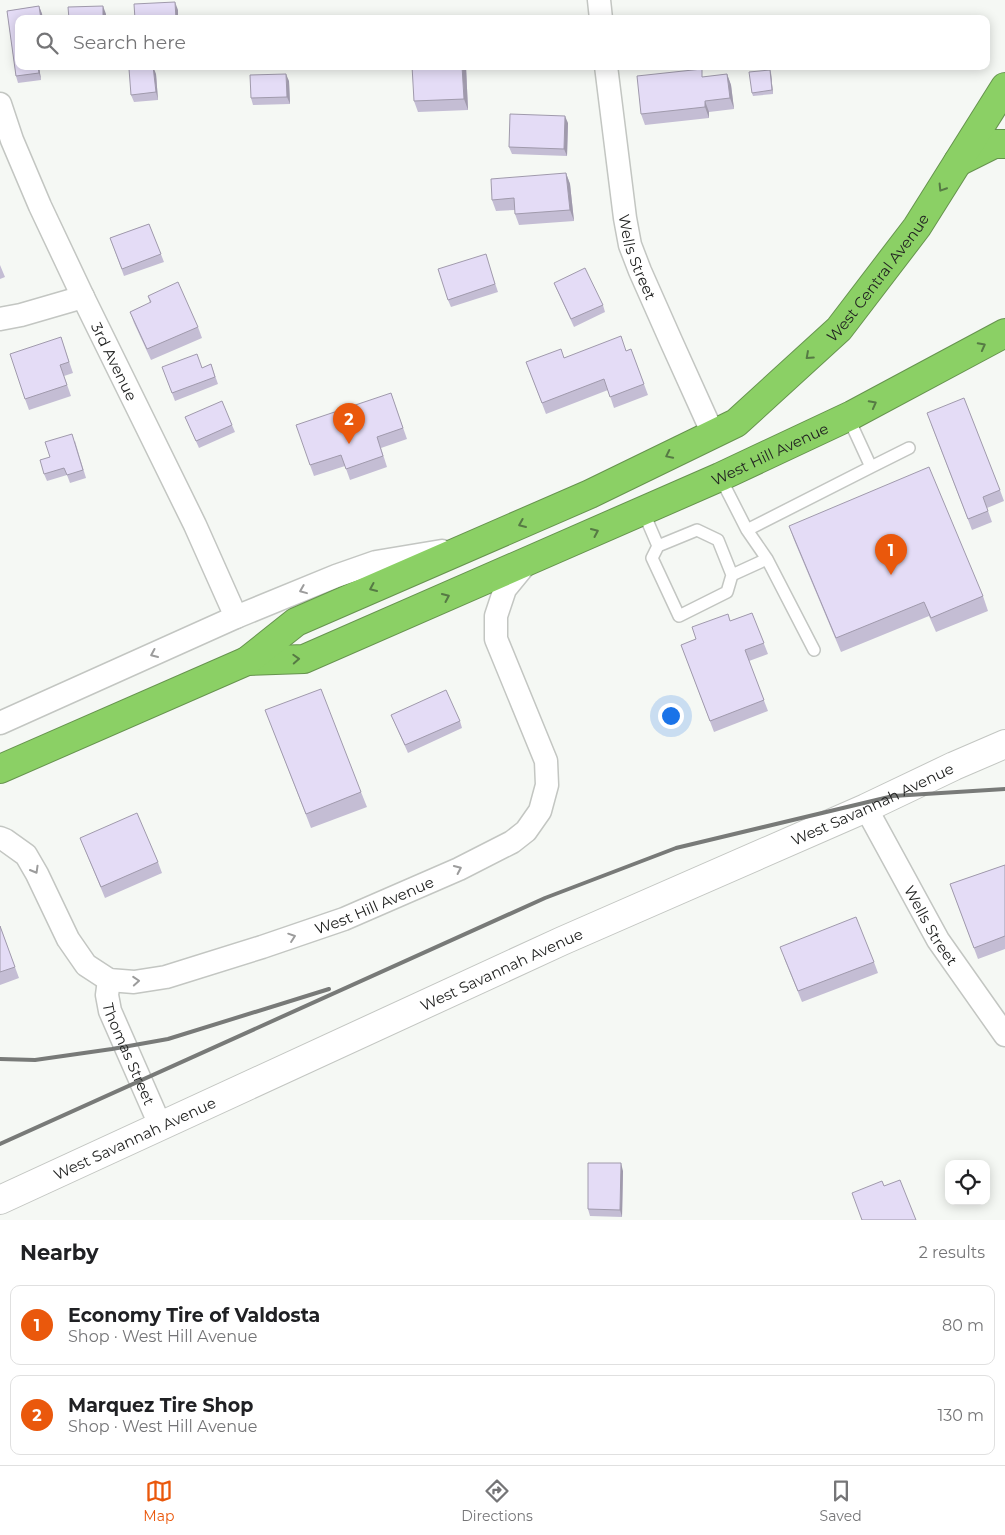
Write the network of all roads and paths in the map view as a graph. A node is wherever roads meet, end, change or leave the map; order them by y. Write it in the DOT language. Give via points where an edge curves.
graph roads {
  1 [pos="599,0"];
  2 [pos="601,15"];
  3 [pos="606,70"];
  4 [pos="1005,87"];
  5 [pos="0,104"];
  6 [pos="1005,144"];
  7 [pos="957,163"];
  8 [pos="83,297"];
  9 [pos="0,319"];
  10 [pos="1005,333"];
  11 [pos="848,416"];
  12 [pos="713,434"];
  13 [pos="909,448"];
  14 [pos="871,467"];
  15 [pos="720,477"];
  16 [pos="644,511"];
  17 [pos="747,530"];
  18 [pos="658,546"];
  19 [pos="468,547"];
  20 [pos="767,559"];
  21 [pos="528,561"];
  22 [pos="732,575"];
  23 [pos="236,617"];
  24 [pos="814,650"];
  25 [pos="247,661"];
  26 [pos="0,723"];
  27 [pos="1005,744"];
  28 [pos="0,769"];
  29 [pos="866,808"];
  30 [pos="0,838"];
  31 [pos="109,980"];
  32 [pos="1005,1035"];
  33 [pos="160,1125"];
  34 [pos="0,1200"];
  1 -- 2 [label="street"];
  3 -- 12 [label="street, Wells Street" via="630,245"];
  4 -- 7 [label="highway, West Central Avenue"];
  5 -- 8 [label="street, 3rd Avenue" via="40,206"];
  6 -- 7 [label="highway" via="994,144"];
  7 -- 12 [label="highway, West Central Avenue, one-way" via="917,227 839,329 736,423"];
  8 -- 9 [label="street"];
  8 -- 23 [label="street, 3rd Avenue" via="196,525"];
  11 -- 10 [label="highway, West Hill Avenue, one-way"];
  11 -- 14 [label="lane"];
  11 -- 15 [label="highway, West Hill Avenue"];
  12 -- 19 [label="highway, West Hill Avenue, one-way" via="590,494"];
  13 -- 14 [label="lane"];
  14 -- 17 [label="lane"];
  15 -- 16 [label="highway, West Hill Avenue"];
  15 -- 17 [label="lane"];
  16 -- 18 [label="lane"];
  21 -- 16 [label="highway, West Hill Avenue, one-way"];
  17 -- 20 [label="lane"];
  18 -- 22 [label="lane" via="697,530 718,540"];
  18 -- 22 [label="lane" via="652,558 679,616 727,592"];
  19 -- 23 [label="street, West Hill Avenue, one-way" via="376,562"];
  19 -- 25 [label="highway, West Hill Avenue, one-way" via="296,622"];
  20 -- 22 [label="lane"];
  20 -- 24 [label="lane"];
  25 -- 21 [label="highway, West Hill Avenue, one-way" via="304,659"];
  31 -- 21 [label="street, West Hill Avenue, one-way" via="134,982 166,977 344,919 459,869 512,842 526,831 540,811 547,786 546,761 496,639 496,616 505,589"];
  23 -- 26 [label="street, West Hill Avenue, one-way"];
  25 -- 28 [label="highway, West Hill Avenue"];
  27 -- 29 [label="street, West Savannah Avenue"];
  29 -- 32 [label="street, Wells Street" via="938,940"];
  29 -- 33 [label="street, West Savannah Avenue"];
  30 -- 31 [label="street, West Hill Avenue, one-way" via="26,855 68,939 86,965"];
  31 -- 33 [label="street, Thomas Street" via="110,1011"];
  33 -- 34 [label="street, West Savannah Avenue"];
}
